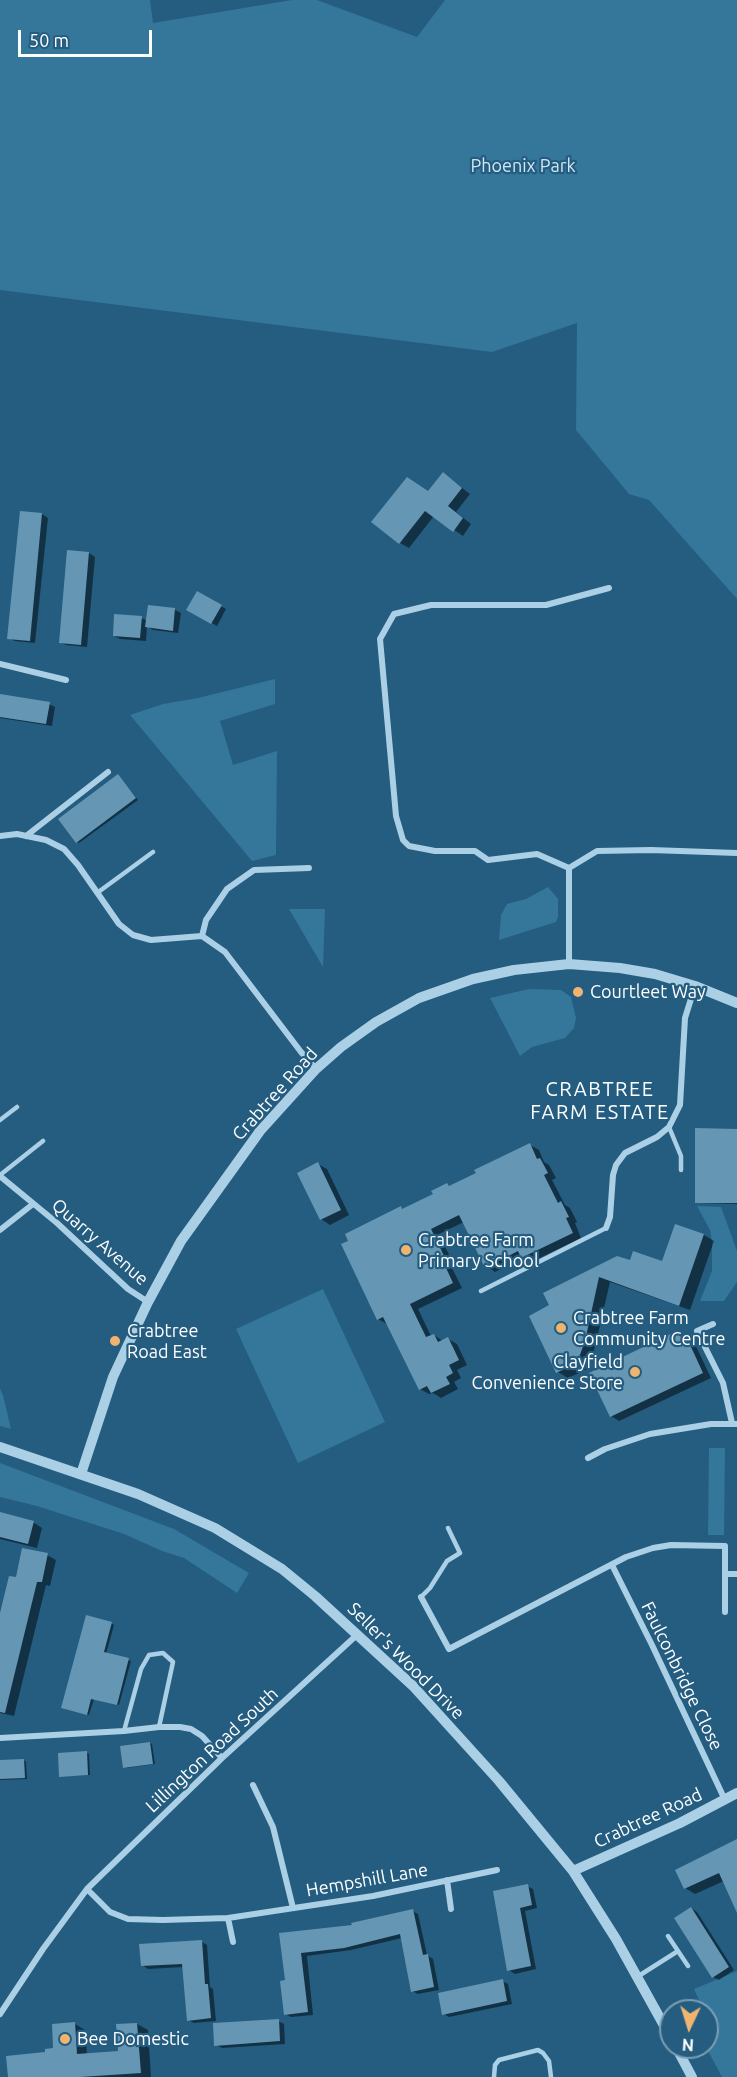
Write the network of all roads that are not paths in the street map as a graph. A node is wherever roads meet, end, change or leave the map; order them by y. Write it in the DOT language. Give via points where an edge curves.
graph roads {
  1 [pos="609,588"];
  2 [pos="0,664"];
  3 [pos="66,680"];
  4 [pos="108,772"];
  5 [pos="0,836"];
  6 [pos="26,836"];
  7 [pos="153,852"];
  8 [pos="736,853"];
  9 [pos="309,868"];
  10 [pos="568,868"];
  11 [pos="97,893"];
  12 [pos="202,936"];
  13 [pos="568,964"];
  14 [pos="695,986"];
  15 [pos="737,1003"];
  16 [pos="316,1069"];
  17 [pos="16,1107"];
  18 [pos="0,1120"];
  19 [pos="669,1127"];
  20 [pos="43,1141"];
  21 [pos="681,1170"];
  22 [pos="0,1176"];
  23 [pos="33,1204"];
  24 [pos="606,1228"];
  25 [pos="0,1230"];
  26 [pos="481,1292"];
  27 [pos="148,1302"];
  28 [pos="713,1324"];
  29 [pos="734,1423"];
  30 [pos="0,1447"];
  31 [pos="588,1458"];
  32 [pos="81,1474"];
  33 [pos="448,1528"];
  34 [pos="612,1565"];
  35 [pos="725,1574"];
  36 [pos="737,1574"];
  37 [pos="421,1597"];
  38 [pos="724,1612"];
  39 [pos="358,1634"];
  40 [pos="159,1727"];
  41 [pos="124,1731"];
  42 [pos="0,1738"];
  43 [pos="222,1758"];
  44 [pos="253,1785"];
  45 [pos="737,1793"];
  46 [pos="725,1800"];
  47 [pos="497,1870"];
  48 [pos="573,1871"];
  49 [pos="447,1880"];
  50 [pos="87,1888"];
  51 [pos="293,1908"];
  52 [pos="452,1909"];
  53 [pos="228,1918"];
  54 [pos="668,1936"];
  55 [pos="233,1942"];
  56 [pos="678,1951"];
  57 [pos="688,1966"];
  58 [pos="637,1977"];
  59 [pos="0,2014"];
  60 [pos="659,2016"];
  61 [pos="682,2059"];
  62 [pos="494,2077"];
  63 [pos="551,2077"];
  64 [pos="692,2077"];
  1 -- 10 [label="street" via="546,605 430,605 393,614 380,639 396,816 403,840 409,846 435,851 475,851 488,860 537,854"];
  2 -- 3 [label="street"];
  4 -- 6 [label="street"];
  5 -- 6 [label="street"];
  6 -- 11 [label="street" via="64,849"];
  7 -- 11 [label="lane"];
  8 -- 10 [label="street" via="597,851"];
  9 -- 12 [label="street" via="254,870 227,889 206,920"];
  10 -- 13 [label="street"];
  11 -- 12 [label="street" via="119,924 134,935 151,940"];
  12 -- 16 [label="street" via="225,952"];
  13 -- 14 [label="street, Crabtree Road" via="620,968"];
  13 -- 16 [label="street, Crabtree Road" via="473,979 419,998 376,1022"];
  14 -- 15 [label="street, Crabtree Road"];
  14 -- 19 [label="street" via="685,1018 680,1105"];
  16 -- 27 [label="street, Crabtree Road" via="260,1131 226,1177 181,1241"];
  17 -- 18 [label="lane"];
  19 -- 21 [label="lane" via="681,1156"];
  19 -- 24 [label="street" via="625,1153 616,1165"];
  20 -- 22 [label="lane"];
  22 -- 23 [label="street, Quarry Avenue"];
  23 -- 25 [label="street, Quarry Avenue"];
  23 -- 27 [label="street, Quarry Avenue" via="128,1289"];
  24 -- 26 [label="lane"];
  27 -- 32 [label="street, Crabtree Road" via="113,1377"];
  28 -- 29 [label="street" via="697,1331 723,1383"];
  29 -- 31 [label="street" via="650,1434"];
  30 -- 32 [label="street, Seller's Wood Drive"];
  32 -- 39 [label="street, Seller's Wood Drive" via="138,1494 245,1545 282,1569"];
  33 -- 37 [label="lane" via="460,1553 447,1561"];
  34 -- 35 [label="street" via="653,1548 725,1546"];
  34 -- 37 [label="street" via="449,1649"];
  34 -- 46 [label="street, Faulconbridge Close"];
  35 -- 36 [label="street"];
  35 -- 38 [label="street"];
  39 -- 43 [label="street, Lillington Road South"];
  39 -- 48 [label="street, Seller's Wood Drive" via="413,1686 499,1780"];
  40 -- 41 [label="street"];
  40 -- 41 [label="lane" via="173,1662 163,1653 149,1655 141,1669"];
  40 -- 43 [label="street" via="191,1729"];
  41 -- 42 [label="street"];
  43 -- 50 [label="street, Lillington Road South"];
  44 -- 51 [label="street, Hempshill Lane" via="273,1827"];
  45 -- 46 [label="street, Crabtree Road"];
  46 -- 48 [label="street, Crabtree Road"];
  47 -- 49 [label="street, Hempshill Lane"];
  48 -- 58 [label="street, Seller's Wood Drive"];
  49 -- 51 [label="street, Hempshill Lane"];
  49 -- 52 [label="street, Hempshill Lane"];
  50 -- 53 [label="street, Hempshill Lane" via="110,1912 128,1919"];
  50 -- 59 [label="street, Lillington Road South"];
  51 -- 53 [label="street, Hempshill Lane"];
  53 -- 55 [label="street"];
  54 -- 56 [label="lane"];
  56 -- 57 [label="lane"];
  56 -- 58 [label="lane"];
  58 -- 60 [label="street, Seller's Wood Drive"];
  61 -- 64 [label="street"];
  62 -- 63 [label="lane" via="499,2060 538,2050 549,2061"];
}
